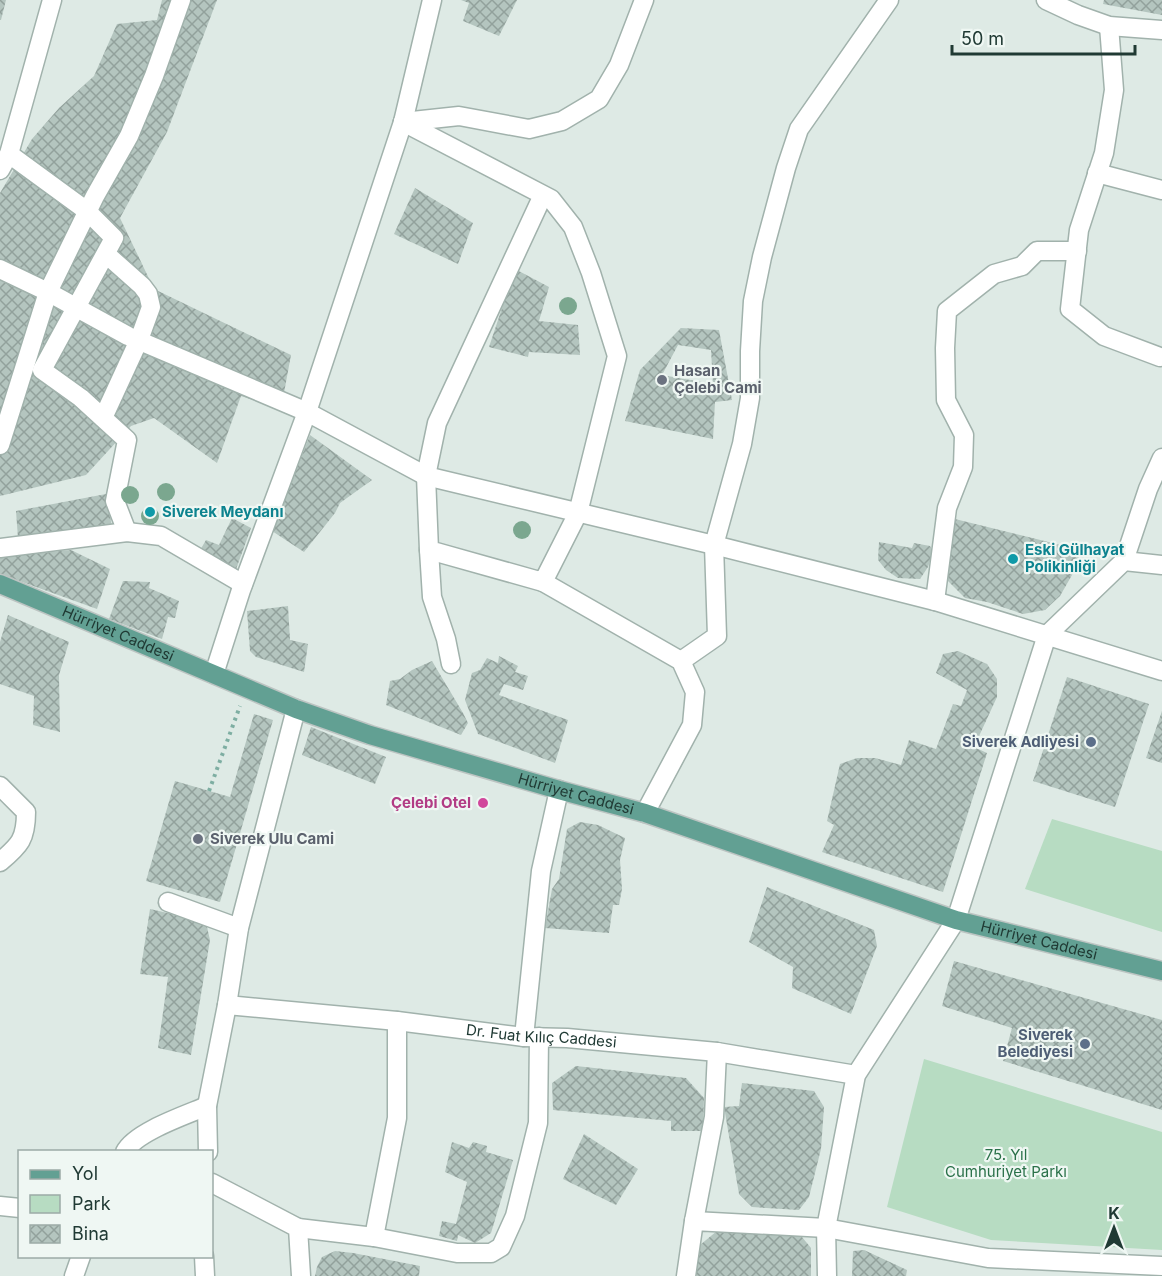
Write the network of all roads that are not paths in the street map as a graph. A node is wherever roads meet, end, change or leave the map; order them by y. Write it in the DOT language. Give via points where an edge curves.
graph roads {
  1 [pos="52,0"];
  2 [pos="181,0"];
  3 [pos="432,0"];
  4 [pos="644,0"];
  5 [pos="889,0"];
  6 [pos="1046,0"];
  7 [pos="1109,26"];
  8 [pos="1162,30"];
  9 [pos="403,122"];
  10 [pos="5,162"];
  11 [pos="1097,173"];
  12 [pos="1162,190"];
  13 [pos="543,195"];
  14 [pos="87,211"];
  15 [pos="1077,251"];
  16 [pos="106,254"];
  17 [pos="0,269"];
  18 [pos="48,292"];
  19 [pos="77,309"];
  20 [pos="139,340"];
  21 [pos="1160,357"];
  22 [pos="307,412"];
  23 [pos="103,418"];
  24 [pos="0,445"];
  25 [pos="1162,458"];
  26 [pos="426,476"];
  27 [pos="578,513"];
  28 [pos="127,532"];
  29 [pos="714,545"];
  30 [pos="0,548"];
  31 [pos="429,550"];
  32 [pos="1124,561"];
  33 [pos="1162,565"];
  34 [pos="543,582"];
  35 [pos="0,584"];
  36 [pos="243,584"];
  37 [pos="935,601"];
  38 [pos="1047,635"];
  39 [pos="681,661"];
  40 [pos="451,664"];
  41 [pos="1162,671"];
  42 [pos="214,674"];
  43 [pos="296,709"];
  44 [pos="0,786"];
  45 [pos="559,790"];
  46 [pos="645,813"];
  47 [pos="0,862"];
  48 [pos="168,902"];
  49 [pos="956,920"];
  50 [pos="239,928"];
  51 [pos="1162,971"];
  52 [pos="227,1005"];
  53 [pos="397,1021"];
  54 [pos="532,1037"];
  55 [pos="717,1053"];
  56 [pos="856,1075"];
  57 [pos="207,1106"];
  58 [pos="126,1150"];
  59 [pos="208,1150"];
  60 [pos="213,1184"];
  61 [pos="0,1206"];
  62 [pos="18,1208"];
  63 [pos="694,1221"];
  64 [pos="298,1228"];
  65 [pos="826,1228"];
  66 [pos="374,1237"];
  67 [pos="81,1258"];
  68 [pos="204,1258"];
  69 [pos="1162,1266"];
  70 [pos="74,1276"];
  71 [pos="205,1276"];
  72 [pos="301,1276"];
  73 [pos="686,1276"];
  74 [pos="827,1276"];
  1 -- 10 [label="street"];
  2 -- 14 [label="street" via="129,136"];
  3 -- 9 [label="street"];
  4 -- 9 [label="street" via="619,65 599,99 562,121 529,129 459,116"];
  5 -- 29 [label="street" via="800,129 786,168 753,301 750,398 742,444"];
  6 -- 7 [label="street"];
  7 -- 8 [label="street"];
  7 -- 11 [label="street" via="1114,90"];
  9 -- 13 [label="street"];
  9 -- 22 [label="street"];
  10 -- 14 [label="street"];
  11 -- 12 [label="street"];
  11 -- 15 [label="street" via="1079,230"];
  13 -- 26 [label="street" via="437,423"];
  13 -- 27 [label="street" via="551,198 573,227 617,356"];
  14 -- 16 [label="street" via="114,238"];
  14 -- 18 [label="street"];
  15 -- 21 [label="street" via="1070,309 1104,336"];
  15 -- 37 [label="street" via="1037,251 1022,266 994,274 947,311 946,400 964,435 963,467 947,508"];
  16 -- 19 [label="street"];
  16 -- 20 [label="street" via="148,294 151,307"];
  17 -- 18 [label="street"];
  18 -- 19 [label="street"];
  18 -- 24 [label="street"];
  19 -- 20 [label="street"];
  19 -- 23 [label="street" via="42,370"];
  20 -- 22 [label="street"];
  20 -- 23 [label="street"];
  22 -- 26 [label="street"];
  22 -- 36 [label="street"];
  23 -- 28 [label="street" via="127,440 115,501"];
  25 -- 32 [label="street"];
  26 -- 27 [label="street"];
  26 -- 31 [label="street"];
  27 -- 29 [label="street"];
  27 -- 34 [label="street"];
  28 -- 30 [label="street"];
  28 -- 36 [label="street" via="161,536"];
  29 -- 37 [label="street"];
  29 -- 39 [label="street" via="717,636"];
  31 -- 34 [label="street"];
  31 -- 40 [label="street" via="432,597"];
  32 -- 33 [label="street"];
  32 -- 38 [label="street"];
  34 -- 39 [label="street"];
  35 -- 42 [label="main road, Hürriyet Caddesi"];
  36 -- 42 [label="street"];
  37 -- 38 [label="street"];
  38 -- 41 [label="street"];
  38 -- 49 [label="street"];
  39 -- 46 [label="street" via="694,692 692,725"];
  42 -- 43 [label="main road, Hürriyet Caddesi"];
  43 -- 45 [label="main road, Hürriyet Caddesi" via="370,735"];
  43 -- 50 [label="street"];
  44 -- 47 [label="street" via="26,812 26,831 16,849"];
  45 -- 46 [label="main road, Hürriyet Caddesi"];
  45 -- 54 [label="street" via="541,871"];
  46 -- 49 [label="main road, Hürriyet Caddesi"];
  48 -- 50 [label="street"];
  49 -- 51 [label="main road, Hürriyet Caddesi"];
  49 -- 56 [label="street"];
  50 -- 52 [label="street"];
  52 -- 53 [label="street, Dr. Fuat Kılıç Caddesi"];
  52 -- 57 [label="street"];
  53 -- 54 [label="street, Dr. Fuat Kılıç Caddesi"];
  53 -- 66 [label="street" via="397,1118"];
  54 -- 55 [label="street, Dr. Fuat Kılıç Caddesi"];
  54 -- 66 [label="street" via="538,1124 514,1216 501,1247 491,1253 457,1253"];
  55 -- 56 [label="street, Dr. Fuat Kılıç Caddesi"];
  55 -- 63 [label="street" via="714,1116"];
  56 -- 65 [label="street"];
  57 -- 58 [label="street" via="164,1124"];
  57 -- 59 [label="street"];
  60 -- 64 [label="street"];
  61 -- 62 [label="street"];
  63 -- 65 [label="street"];
  63 -- 73 [label="street"];
  64 -- 66 [label="street"];
  64 -- 72 [label="street"];
  65 -- 69 [label="street" via="988,1258"];
  65 -- 74 [label="street"];
  67 -- 70 [label="street"];
  68 -- 71 [label="street"];
}
